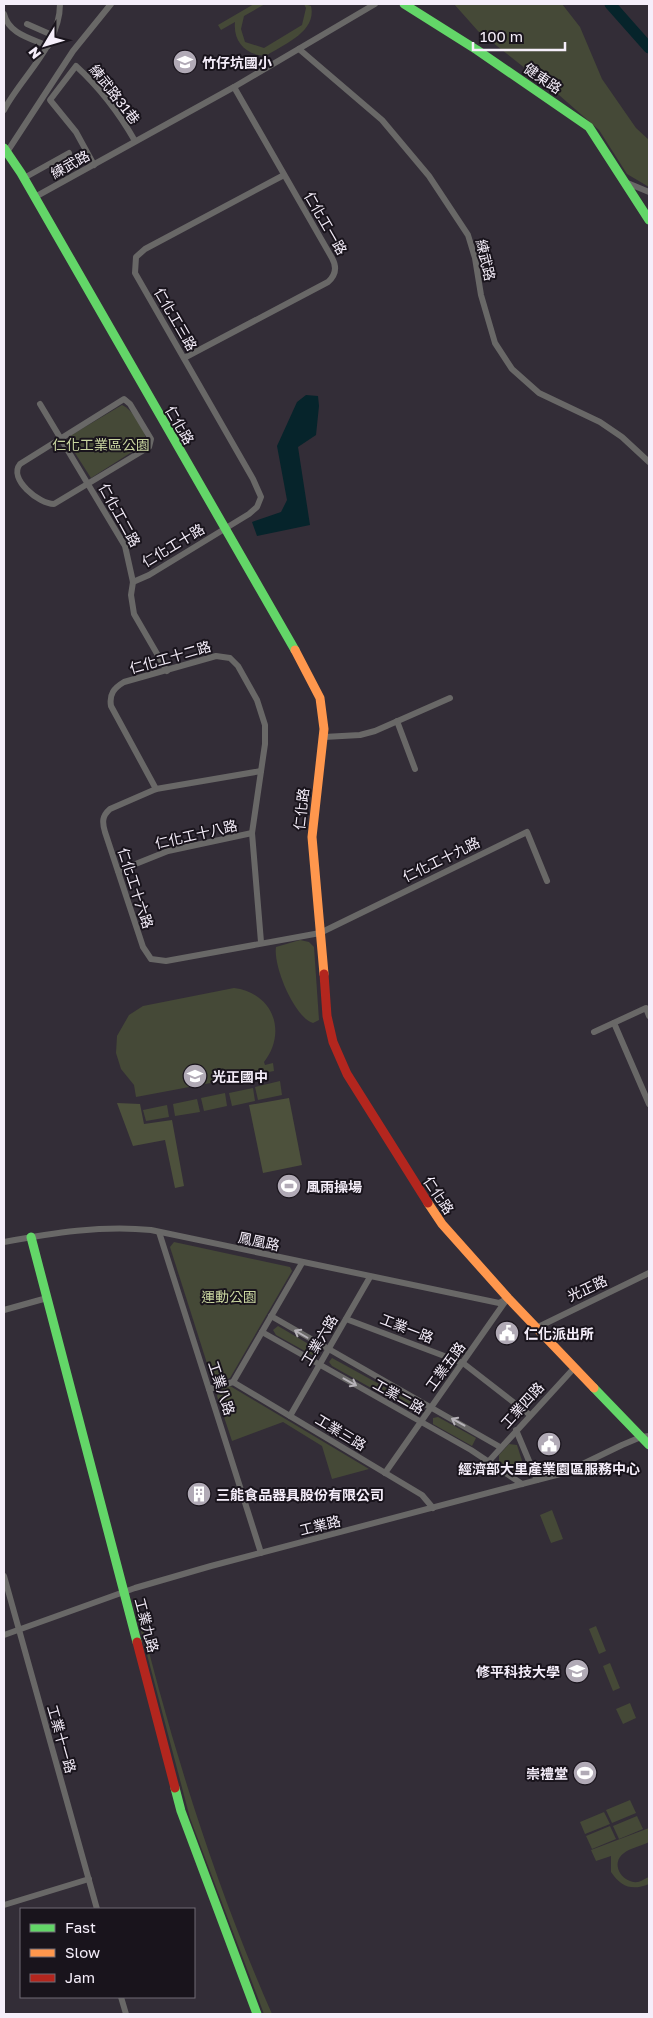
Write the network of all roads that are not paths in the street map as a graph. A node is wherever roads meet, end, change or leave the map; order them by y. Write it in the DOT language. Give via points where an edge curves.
graph roads {
  1 [pos="60,4"];
  2 [pos="111,4"];
  3 [pos="374,4"];
  4 [pos="404,4"];
  5 [pos="4,14"];
  6 [pos="27,24"];
  7 [pos="52,35"];
  8 [pos="48,46"];
  9 [pos="299,49"];
  10 [pos="234,87"];
  11 [pos="4,108"];
  12 [pos="135,141"];
  13 [pos="6,150"];
  14 [pos="69,153"];
  15 [pos="94,165"];
  16 [pos="284,176"];
  17 [pos="24,178"];
  18 [pos="621,180"];
  19 [pos="649,192"];
  20 [pos="35,197"];
  21 [pos="648,216"];
  22 [pos="184,358"];
  23 [pos="40,404"];
  24 [pos="60,437"];
  25 [pos="649,462"];
  26 [pos="89,485"];
  27 [pos="224,529"];
  28 [pos="134,582"];
  29 [pos="168,671"];
  30 [pos="450,698"];
  31 [pos="397,721"];
  32 [pos="324,737"];
  33 [pos="415,769"];
  34 [pos="260,771"];
  35 [pos="156,789"];
  36 [pos="252,834"];
  37 [pos="118,871"];
  38 [pos="547,881"];
  39 [pos="320,933"];
  40 [pos="261,942"];
  41 [pos="649,1016"];
  42 [pos="614,1023"];
  43 [pos="594,1032"];
  44 [pos="649,1104"];
  45 [pos="158,1232"];
  46 [pos="32,1237"];
  47 [pos="4,1242"];
  48 [pos="302,1263"];
  49 [pos="649,1273"];
  50 [pos="370,1277"];
  51 [pos="47,1298"];
  52 [pos="508,1298"];
  53 [pos="4,1310"];
  54 [pos="271,1316"];
  55 [pos="346,1319"];
  56 [pos="536,1328"];
  57 [pos="262,1332"];
  58 [pos="328,1349"];
  59 [pos="463,1363"];
  60 [pos="319,1364"];
  61 [pos="575,1367"];
  62 [pos="233,1382"];
  63 [pos="209,1389"];
  64 [pos="431,1408"];
  65 [pos="530,1415"];
  66 [pos="290,1416"];
  67 [pos="421,1422"];
  68 [pos="516,1430"];
  69 [pos="645,1436"];
  70 [pos="649,1445"];
  71 [pos="500,1447"];
  72 [pos="488,1461"];
  73 [pos="385,1473"];
  74 [pos="537,1480"];
  75 [pos="522,1484"];
  76 [pos="434,1508"];
  77 [pos="262,1553"];
  78 [pos="4,1576"];
  79 [pos="124,1593"];
  80 [pos="19,1630"];
  81 [pos="4,1635"];
  82 [pos="88,1879"];
  83 [pos="4,1905"];
  84 [pos="97,1908"];
  85 [pos="121,1998"];
  86 [pos="126,2014"];
  87 [pos="257,2014"];
  1 -- 7 [label="street"];
  2 -- 13 [label="street" via="73,51"];
  3 -- 9 [label="street, 練武路"];
  4 -- 18 [label="main road, 健東路" via="584,124 603,147"];
  5 -- 8 [label="street" via="13,30"];
  6 -- 7 [label="street"];
  7 -- 8 [label="street"];
  8 -- 11 [label="street"];
  9 -- 10 [label="street, 練武路"];
  9 -- 25 [label="street, 練武路" via="382,120 429,176 468,235 495,343 512,369 539,393 600,422"];
  10 -- 12 [label="street, 練武路"];
  10 -- 16 [label="street, 仁化工一路"];
  12 -- 15 [label="street, 練武路"];
  12 -- 15 [label="street, 練武路31巷" via="93,81 76,66 50,100 76,132"];
  13 -- 17 [label="main road, 仁化路"];
  14 -- 17 [label="street"];
  15 -- 20 [label="street, 練武路"];
  16 -- 22 [label="street, 仁化工三路" via="145,249 136,257 135,273"];
  16 -- 22 [label="street, 仁化工一路" via="336,264 332,277"];
  17 -- 20 [label="main road, 仁化路"];
  18 -- 19 [label="street"];
  18 -- 21 [label="main road, 健東路"];
  20 -- 27 [label="main road, 仁化路"];
  22 -- 27 [label="street, 仁化工三路" via="260,493 255,509"];
  23 -- 24 [label="street, 仁化工二路"];
  24 -- 26 [label="street, 仁化工二路"];
  24 -- 26 [label="street" via="18,466 16,474 19,481 49,504 58,503"];
  24 -- 26 [label="street" via="124,399 130,404 151,439 149,447"];
  26 -- 28 [label="street, 仁化工二路" via="128,553"];
  27 -- 28 [label="street, 仁化工十路"];
  27 -- 32 [label="main road, 仁化路" via="316,688 323,714"];
  28 -- 29 [label="street, 仁化工二路" via="131,595 134,614"];
  29 -- 34 [label="street, 仁化工十二路" via="216,656 226,656 234,661 264,717 266,736"];
  29 -- 35 [label="street, 仁化工十二路" via="124,682 111,697 111,706"];
  30 -- 31 [label="street"];
  31 -- 32 [label="street" via="360,735"];
  31 -- 33 [label="street"];
  32 -- 39 [label="main road, 仁化路" via="312,826"];
  34 -- 35 [label="street, 仁化工十六路"];
  34 -- 36 [label="street, 仁化工十二路"];
  35 -- 37 [label="street, 仁化工十六路" via="105,814 103,826"];
  36 -- 37 [label="street, 仁化工十八路" via="168,851"];
  36 -- 40 [label="street, 仁化工十二路"];
  37 -- 40 [label="street, 仁化工十六路" via="142,947 151,959 166,961"];
  38 -- 39 [label="street, 仁化工十九路" via="527,832"];
  39 -- 40 [label="street, 仁化工十六路"];
  39 -- 52 [label="main road, 仁化路" via="329,1031 341,1063 436,1216"];
  41 -- 42 [label="street" via="646,1008"];
  42 -- 43 [label="street"];
  42 -- 44 [label="street"];
  45 -- 46 [label="street, 鳳凰路" via="114,1227"];
  45 -- 48 [label="street, 鳳凰路"];
  45 -- 63 [label="street, 工業八路"];
  46 -- 47 [label="street, 鳳凰路"];
  46 -- 51 [label="main road, 工業九路"];
  48 -- 50 [label="street, 鳳凰路"];
  48 -- 54 [label="street"];
  49 -- 56 [label="street, 光正路"];
  50 -- 52 [label="street, 鳳凰路" via="499,1303"];
  50 -- 55 [label="street, 工業六路"];
  51 -- 53 [label="street"];
  51 -- 79 [label="main road, 工業九路"];
  52 -- 56 [label="main road, 仁化路"];
  52 -- 59 [label="street, 工業五路"];
  54 -- 57 [label="street"];
  58 -- 54 [label="street, 工業二路, one-way"];
  55 -- 58 [label="street, 工業六路"];
  55 -- 59 [label="street, 工業一路"];
  56 -- 61 [label="main road, 仁化路"];
  57 -- 60 [label="street, 工業二路"];
  57 -- 62 [label="street"];
  58 -- 60 [label="street, 工業六路"];
  58 -- 64 [label="street, 工業二路"];
  59 -- 64 [label="street, 工業五路"];
  59 -- 65 [label="street, 工業一路"];
  60 -- 66 [label="street, 工業六路"];
  60 -- 67 [label="street, 工業二路, one-way"];
  61 -- 65 [label="street, 工業四路"];
  61 -- 69 [label="main road, 仁化路"];
  62 -- 63 [label="street"];
  62 -- 66 [label="street, 工業三路"];
  63 -- 77 [label="street, 工業八路"];
  64 -- 67 [label="street, 工業五路"];
  71 -- 64 [label="street, 工業二路, one-way"];
  65 -- 68 [label="street, 工業四路"];
  66 -- 73 [label="street, 工業三路"];
  67 -- 72 [label="street, 工業二路"];
  67 -- 73 [label="street, 工業五路"];
  68 -- 71 [label="street, 工業四路"];
  68 -- 74 [label="street"];
  69 -- 70 [label="main road, 仁化路"];
  69 -- 74 [label="street, 工業路" via="572,1469"];
  71 -- 72 [label="street, 工業四路"];
  72 -- 75 [label="street, 工業二路"];
  73 -- 76 [label="street, 工業三路" via="422,1495"];
  74 -- 75 [label="street, 工業路"];
  75 -- 76 [label="street, 工業路"];
  76 -- 77 [label="street, 工業路"];
  77 -- 79 [label="street, 工業路"];
  78 -- 80 [label="street, 工業十一路"];
  79 -- 80 [label="street, 工業路"];
  79 -- 87 [label="main road, 工業九路" via="185,1822"];
  80 -- 81 [label="street, 工業路"];
  80 -- 82 [label="street, 工業十一路"];
  82 -- 83 [label="street"];
  82 -- 84 [label="street, 工業十一路"];
  85 -- 86 [label="street"];
}
